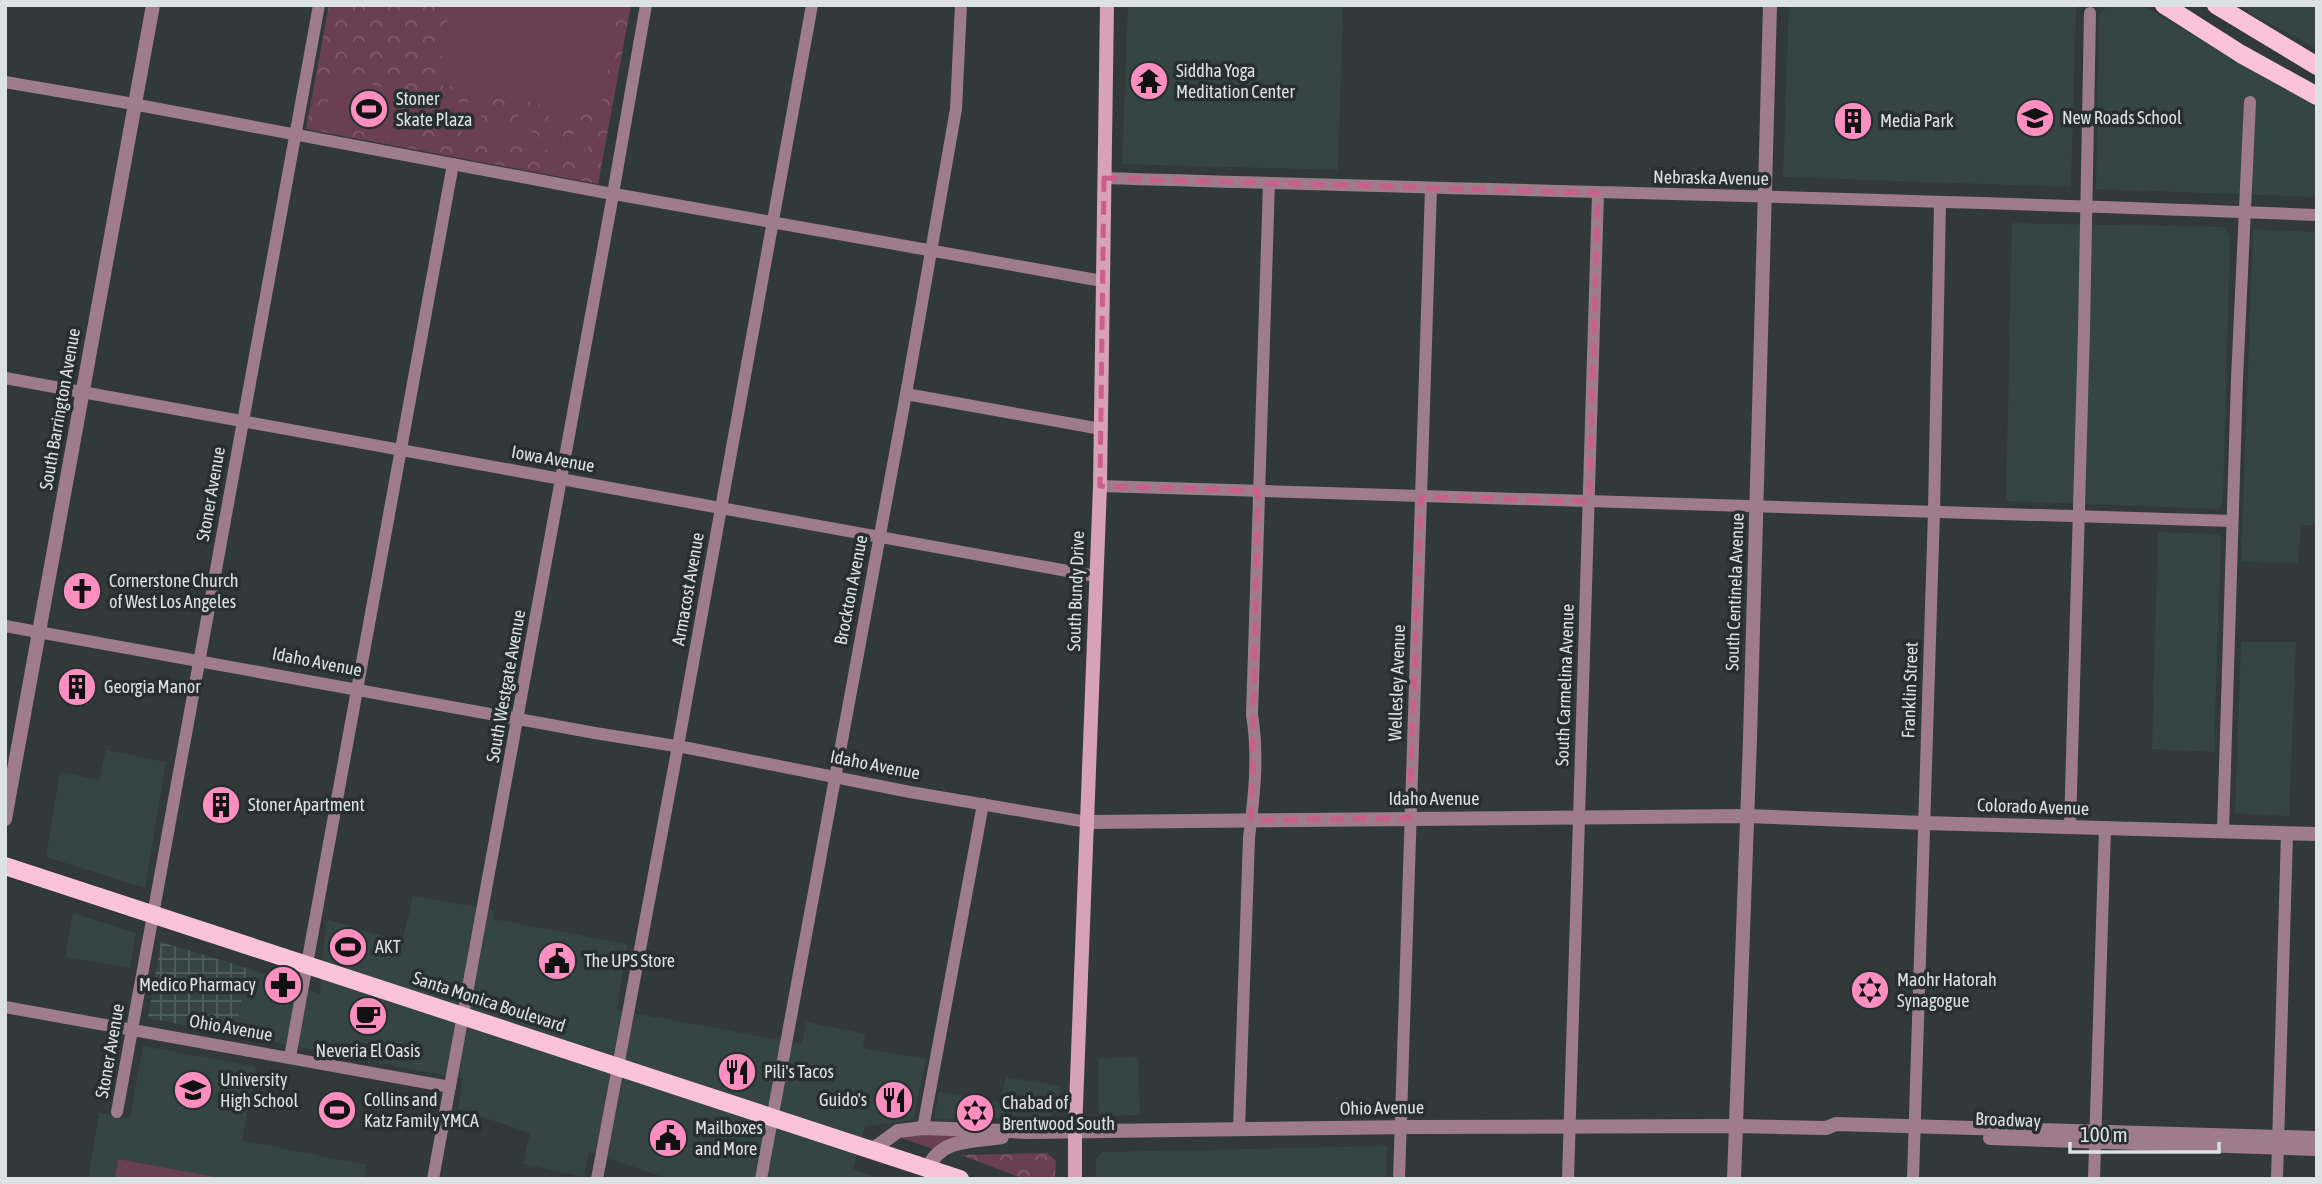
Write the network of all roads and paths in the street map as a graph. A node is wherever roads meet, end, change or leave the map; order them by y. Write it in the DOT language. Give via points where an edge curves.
graph roads {
  1 [pos="152,5"];
  2 [pos="319,5"];
  3 [pos="646,5"];
  4 [pos="812,5"];
  5 [pos="961,5"];
  6 [pos="1107,5"];
  7 [pos="1770,5"];
  8 [pos="2164,5"];
  9 [pos="2216,5"];
  10 [pos="2090,13"];
  11 [pos="2317,66"];
  12 [pos="5,82"];
  13 [pos="2317,96"];
  14 [pos="2250,102"];
  15 [pos="134,104"];
  16 [pos="295,136"];
  17 [pos="453,164"];
  18 [pos="1104,178"];
  19 [pos="1269,183"];
  20 [pos="1431,188"];
  21 [pos="1598,193"];
  22 [pos="613,194"];
  23 [pos="1766,197"];
  24 [pos="1940,203"];
  25 [pos="2087,205"];
  26 [pos="2244,212"];
  27 [pos="2317,215"];
  28 [pos="772,221"];
  29 [pos="931,250"];
  30 [pos="1102,281"];
  31 [pos="5,378"];
  32 [pos="83,392"];
  33 [pos="906,394"];
  34 [pos="242,421"];
  35 [pos="1101,429"];
  36 [pos="401,450"];
  37 [pos="560,479"];
  38 [pos="1100,486"];
  39 [pos="1258,491"];
  40 [pos="1421,497"];
  41 [pos="1589,501"];
  42 [pos="1757,507"];
  43 [pos="719,508"];
  44 [pos="1934,512"];
  45 [pos="2078,516"];
  46 [pos="2232,521"];
  47 [pos="879,537"];
  48 [pos="1095,576"];
  49 [pos="5,626"];
  50 [pos="40,632"];
  51 [pos="199,660"];
  52 [pos="358,690"];
  53 [pos="518,718"];
  54 [pos="678,746"];
  55 [pos="835,777"];
  56 [pos="983,804"];
  57 [pos="1747,816"];
  58 [pos="1579,817"];
  59 [pos="1409,818"];
  60 [pos="5,819"];
  61 [pos="1251,820"];
  62 [pos="1087,822"];
  63 [pos="1924,823"];
  64 [pos="2070,827"];
  65 [pos="2105,828"];
  66 [pos="2223,831"];
  67 [pos="2287,834"];
  68 [pos="2317,834"];
  69 [pos="5,866"];
  70 [pos="153,915"];
  71 [pos="307,965"];
  72 [pos="5,1007"];
  73 [pos="462,1016"];
  74 [pos="132,1030"];
  75 [pos="290,1057"];
  76 [pos="618,1067"];
  77 [pos="450,1087"];
  78 [pos="117,1112"];
  79 [pos="773,1118"];
  80 [pos="1570,1126"];
  81 [pos="1735,1126"];
  82 [pos="1401,1127"];
  83 [pos="923,1128"];
  84 [pos="1239,1129"];
  85 [pos="1075,1131"];
  86 [pos="1914,1131"];
  87 [pos="1028,1132"];
  88 [pos="2095,1137"];
  89 [pos="2317,1138"];
  90 [pos="2278,1142"];
  91 [pos="2317,1149"];
  92 [pos="872,1150"];
  93 [pos="927,1174"];
  94 [pos="433,1179"];
  95 [pos="597,1179"];
  96 [pos="761,1179"];
  97 [pos="960,1179"];
  98 [pos="1075,1179"];
  99 [pos="1399,1179"];
  100 [pos="1568,1179"];
  101 [pos="1734,1179"];
  102 [pos="1913,1179"];
  103 [pos="2094,1179"];
  104 [pos="2277,1179"];
  1 -- 15 [label="street, South Barrington Avenue"];
  2 -- 16 [label="street, Stoner Avenue"];
  3 -- 22 [label="street, South Westgate Avenue"];
  4 -- 28 [label="street, Armacost Avenue"];
  5 -- 29 [label="street, Brockton Avenue" via="956,109"];
  6 -- 18 [label="main road, South Bundy Drive"];
  7 -- 23 [label="street, South Centinela Avenue"];
  8 -- 13 [label="main road"];
  9 -- 11 [label="main road"];
  10 -- 25 [label="street"];
  12 -- 15 [label="street"];
  14 -- 26 [label="street"];
  15 -- 16 [label="street"];
  15 -- 32 [label="street, South Barrington Avenue"];
  16 -- 17 [label="street"];
  16 -- 34 [label="street, Stoner Avenue"];
  17 -- 22 [label="street"];
  17 -- 36 [label="street"];
  18 -- 19 [label="street, Nebraska Avenue"];
  18 -- 30 [label="main road, South Bundy Drive"];
  19 -- 20 [label="street, Nebraska Avenue"];
  19 -- 39 [label="street"];
  20 -- 21 [label="street, Nebraska Avenue"];
  20 -- 40 [label="street, Wellesley Avenue"];
  21 -- 23 [label="street, Nebraska Avenue"];
  21 -- 41 [label="street, South Carmelina Avenue"];
  22 -- 28 [label="street"];
  22 -- 37 [label="street, South Westgate Avenue"];
  23 -- 24 [label="street, Nebraska Avenue"];
  23 -- 42 [label="street, South Centinela Avenue"];
  24 -- 25 [label="street, Nebraska Avenue"];
  24 -- 44 [label="street, Franklin Street"];
  25 -- 26 [label="street, Nebraska Avenue"];
  25 -- 45 [label="street"];
  26 -- 27 [label="street, Nebraska Avenue"];
  26 -- 46 [label="street"];
  28 -- 29 [label="street"];
  28 -- 43 [label="street, Armacost Avenue"];
  29 -- 30 [label="street"];
  29 -- 33 [label="street, Brockton Avenue"];
  30 -- 35 [label="main road, South Bundy Drive"];
  31 -- 32 [label="street, Iowa Avenue"];
  32 -- 34 [label="street, Iowa Avenue"];
  32 -- 50 [label="street, South Barrington Avenue"];
  33 -- 35 [label="street"];
  33 -- 47 [label="street, Brockton Avenue"];
  34 -- 36 [label="street, Iowa Avenue"];
  34 -- 51 [label="street, Stoner Avenue"];
  35 -- 38 [label="main road, South Bundy Drive"];
  36 -- 37 [label="street, Iowa Avenue"];
  36 -- 52 [label="street"];
  37 -- 43 [label="street, Iowa Avenue"];
  37 -- 53 [label="street, South Westgate Avenue"];
  38 -- 39 [label="street"];
  38 -- 48 [label="main road, South Bundy Drive"];
  39 -- 40 [label="street"];
  39 -- 61 [label="street"];
  40 -- 41 [label="street"];
  40 -- 59 [label="street, Wellesley Avenue"];
  41 -- 42 [label="street"];
  41 -- 58 [label="street, South Carmelina Avenue"];
  42 -- 44 [label="street"];
  42 -- 57 [label="street, South Centinela Avenue"];
  43 -- 47 [label="street, Iowa Avenue"];
  43 -- 54 [label="street, Armacost Avenue"];
  44 -- 45 [label="street"];
  44 -- 63 [label="street, Franklin Street"];
  45 -- 46 [label="street"];
  45 -- 64 [label="street"];
  46 -- 66 [label="street"];
  47 -- 48 [label="street, Iowa Avenue"];
  47 -- 55 [label="street, Brockton Avenue"];
  48 -- 62 [label="main road, South Bundy Drive"];
  49 -- 50 [label="street, Idaho Avenue"];
  50 -- 51 [label="street, Idaho Avenue"];
  50 -- 60 [label="street, South Barrington Avenue"];
  51 -- 52 [label="street, Idaho Avenue"];
  51 -- 70 [label="street, Stoner Avenue"];
  52 -- 53 [label="street, Idaho Avenue"];
  52 -- 71 [label="street"];
  53 -- 54 [label="street, Idaho Avenue"];
  53 -- 73 [label="street, South Westgate Avenue"];
  54 -- 55 [label="street, Idaho Avenue"];
  54 -- 76 [label="street, Armacost Avenue"];
  55 -- 56 [label="street, Idaho Avenue"];
  55 -- 79 [label="street, Brockton Avenue"];
  56 -- 62 [label="street, Idaho Avenue"];
  56 -- 83 [label="street"];
  57 -- 58 [label="street, Idaho Avenue"];
  57 -- 63 [label="street, Colorado Avenue"];
  57 -- 81 [label="street, South Centinela Avenue"];
  58 -- 59 [label="street, Idaho Avenue"];
  58 -- 80 [label="street, South Carmelina Avenue"];
  59 -- 61 [label="street, Idaho Avenue"];
  59 -- 82 [label="street, Wellesley Avenue"];
  61 -- 62 [label="street, Idaho Avenue"];
  61 -- 84 [label="street"];
  62 -- 85 [label="main road, South Bundy Drive"];
  63 -- 64 [label="street, Colorado Avenue"];
  63 -- 86 [label="street, Franklin Street"];
  64 -- 65 [label="street, Colorado Avenue"];
  65 -- 66 [label="street, Colorado Avenue"];
  65 -- 88 [label="street"];
  66 -- 67 [label="street, Colorado Avenue"];
  67 -- 68 [label="street, Colorado Avenue"];
  67 -- 90 [label="street"];
  69 -- 70 [label="main road, Santa Monica Boulevard"];
  70 -- 71 [label="main road, Santa Monica Boulevard"];
  70 -- 74 [label="street, Stoner Avenue"];
  71 -- 73 [label="main road, Santa Monica Boulevard"];
  71 -- 75 [label="street"];
  72 -- 74 [label="street, Ohio Avenue"];
  73 -- 76 [label="main road, Santa Monica Boulevard"];
  73 -- 77 [label="street, South Westgate Avenue"];
  74 -- 75 [label="street, Ohio Avenue"];
  74 -- 78 [label="street, Stoner Avenue"];
  75 -- 77 [label="street, Ohio Avenue"];
  76 -- 79 [label="main road, Santa Monica Boulevard"];
  76 -- 95 [label="street, Armacost Avenue"];
  77 -- 94 [label="street, South Westgate Avenue"];
  79 -- 92 [label="main road, Santa Monica Boulevard"];
  79 -- 96 [label="street, Brockton Avenue"];
  80 -- 81 [label="street, Ohio Avenue"];
  80 -- 82 [label="street, Ohio Avenue"];
  80 -- 100 [label="street, South Carmelina Avenue"];
  81 -- 86 [label="street, Broadway" via="1826,1128 1836,1124"];
  81 -- 101 [label="street, South Centinela Avenue"];
  82 -- 84 [label="street, Ohio Avenue"];
  82 -- 99 [label="street, Wellesley Avenue"];
  83 -- 87 [label="street, Ohio Avenue"];
  83 -- 92 [label="street, Ohio Avenue" via="898,1131"];
  84 -- 85 [label="street, Ohio Avenue"];
  85 -- 87 [label="street, Ohio Avenue"];
  85 -- 98 [label="main road, South Bundy Drive"];
  86 -- 88 [label="street, Broadway"];
  86 -- 102 [label="street, Franklin Street"];
  87 -- 93 [label="street, Ohio Avenue" via="942,1148"];
  88 -- 90 [label="street, Broadway"];
  88 -- 103 [label="street"];
  89 -- 90 [label="street, Broadway"];
  90 -- 91 [label="street, Broadway"];
  90 -- 104 [label="street"];
  92 -- 93 [label="main road, Santa Monica Boulevard"];
  93 -- 97 [label="main road, Santa Monica Boulevard"];
}
